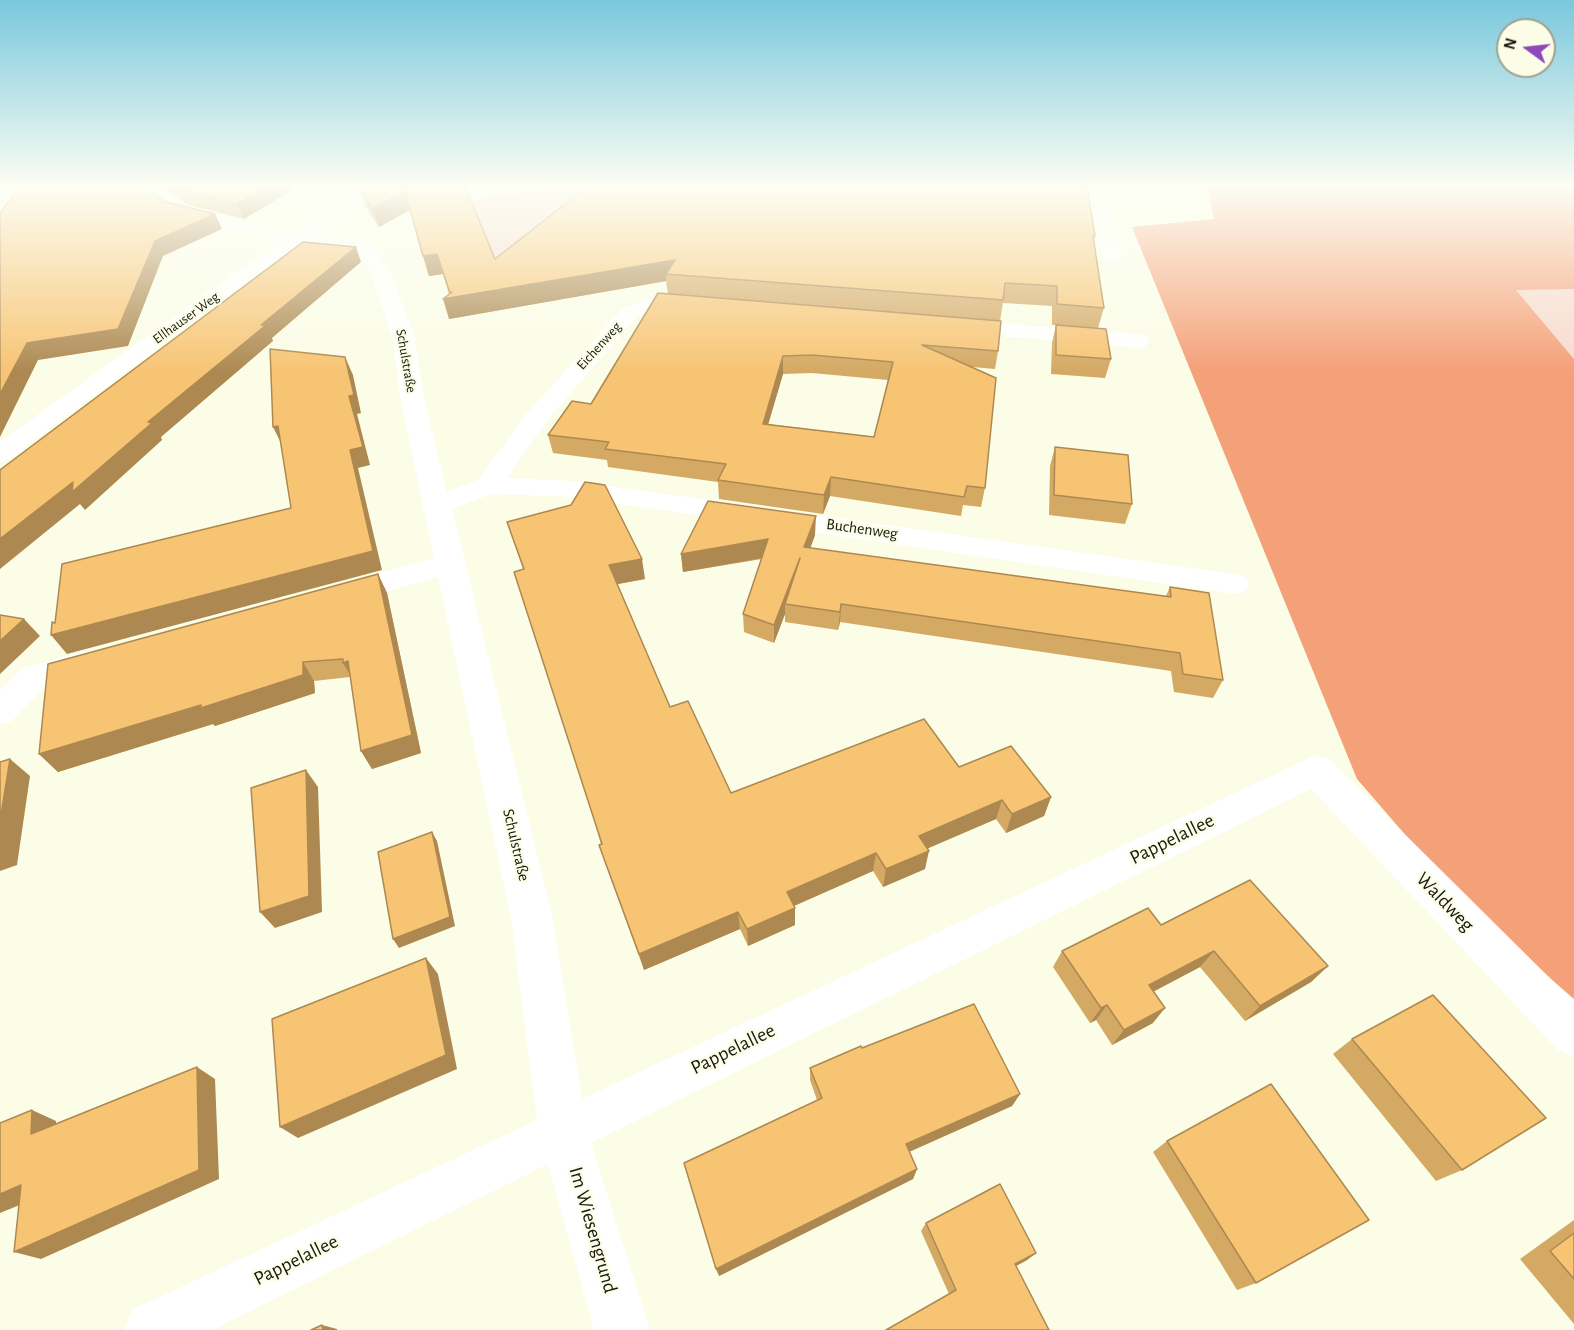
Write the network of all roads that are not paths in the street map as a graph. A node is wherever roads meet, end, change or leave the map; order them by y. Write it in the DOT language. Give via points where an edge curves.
graph roads {
  1 [pos="287,248"];
  2 [pos="360,248"];
  3 [pos="1110,248"];
  4 [pos="1113,258"];
  5 [pos="717,307"];
  6 [pos="939,325"];
  7 [pos="1138,341"];
  8 [pos="0,454"];
  9 [pos="488,486"];
  10 [pos="437,505"];
  11 [pos="451,563"];
  12 [pos="1235,584"];
  13 [pos="312,601"];
  14 [pos="115,655"];
  15 [pos="0,711"];
  16 [pos="1316,770"];
  17 [pos="1574,1034"];
  18 [pos="563,1130"];
  19 [pos="152,1330"];
  20 [pos="622,1330"];
  1 -- 8 [label="street, Ellhauser Weg" via="237,280"];
  2 -- 10 [label="street, Schulstraße" via="366,250 380,272 403,334 413,402"];
  3 -- 4 [label="street"];
  5 -- 9 [label="street, Eichenweg" via="658,302 630,312 536,418"];
  6 -- 7 [label="street"];
  9 -- 10 [label="street"];
  9 -- 12 [label="street, Buchenweg" via="573,489"];
  10 -- 11 [label="street, Schulstraße"];
  11 -- 13 [label="street"];
  11 -- 18 [label="street, Schulstraße" via="532,919"];
  14 -- 15 [label="street" via="34,677"];
  16 -- 17 [label="street, Waldweg"];
  16 -- 18 [label="street, Pappelallee"];
  18 -- 19 [label="street, Pappelallee"];
  18 -- 20 [label="street, Im Wiesengrund"];
}
